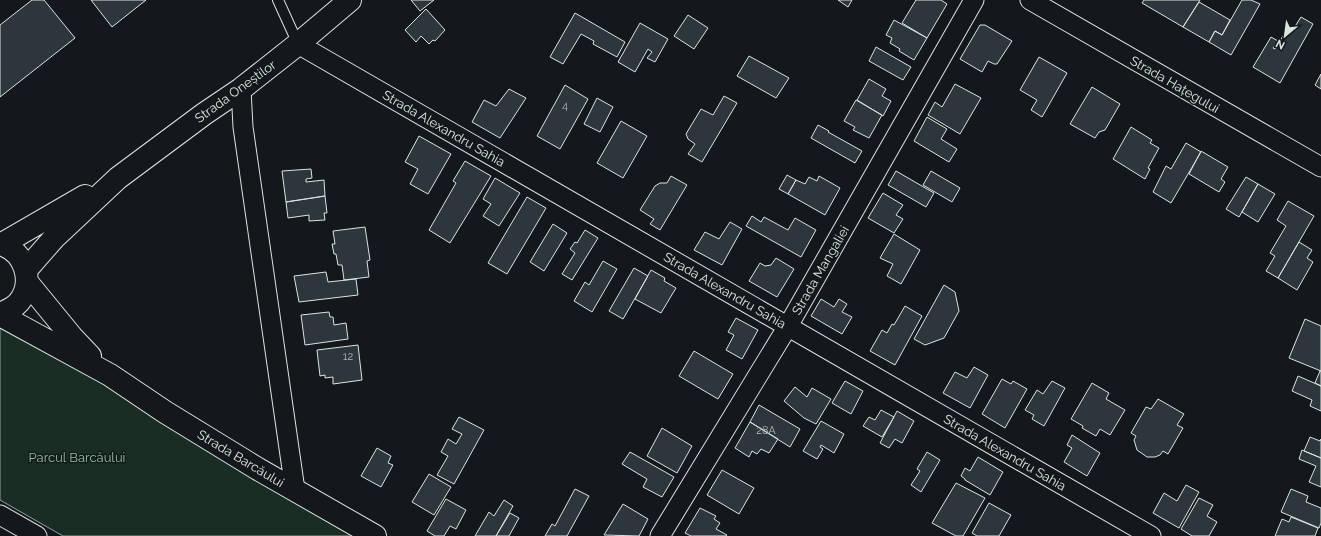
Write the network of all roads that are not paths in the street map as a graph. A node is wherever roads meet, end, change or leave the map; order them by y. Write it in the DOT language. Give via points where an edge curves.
graph roads {
  1 [pos="278,0"];
  2 [pos="350,0"];
  3 [pos="974,0"];
  4 [pos="1030,0"];
  5 [pos="298,44"];
  6 [pos="241,89"];
  7 [pos="1321,167"];
  8 [pos="118,178"];
  9 [pos="1,244"];
  10 [pos="27,276"];
  11 [pos="0,315"];
  12 [pos="788,326"];
  13 [pos="110,375"];
  14 [pos="295,490"];
  15 [pos="0,515"];
  16 [pos="37,536"];
  17 [pos="376,536"];
  18 [pos="660,536"];
  19 [pos="1151,536"];
  1 -- 5 [label="lane"];
  2 -- 5 [label="street, Strada Oneștilor"];
  3 -- 12 [label="street, Strada Mangaliei"];
  4 -- 7 [label="street, Strada Hațegului"];
  5 -- 6 [label="street, Strada Oneștilor"];
  5 -- 12 [label="street, Strada Alexandru Sahia"];
  6 -- 8 [label="street, Strada Oneștilor"];
  6 -- 14 [label="street" via="243,127"];
  8 -- 9 [label="street, Strada Oneștilor"];
  8 -- 10 [label="street, Strada Oneștilor" via="54,238"];
  9 -- 10 [label="street, Strada Barcăului" via="13,250 21,259"];
  10 -- 11 [label="street, Strada Oneștilor" via="24,293 18,303"];
  10 -- 13 [label="street, Strada Barcăului" via="72,337"];
  11 -- 13 [label="street, Strada Barcăului"];
  12 -- 18 [label="street, Strada Mangaliei"];
  12 -- 19 [label="street, Strada Alexandru Sahia"];
  13 -- 14 [label="street, Strada Barcăului" via="165,412"];
  14 -- 17 [label="street, Strada Barcăului"];
  15 -- 16 [label="street"];
}
